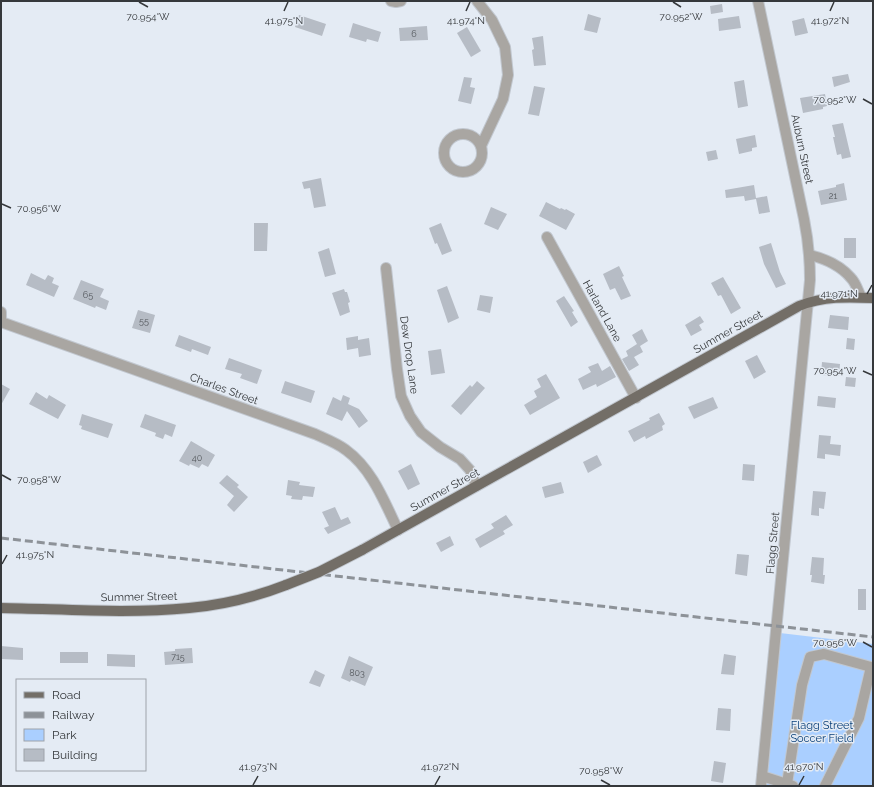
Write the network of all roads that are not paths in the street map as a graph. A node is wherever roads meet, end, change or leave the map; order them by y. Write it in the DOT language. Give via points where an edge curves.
graph roads {
  1 [pos="391,1"];
  2 [pos="401,1"];
  3 [pos="477,1"];
  4 [pos="758,1"];
  5 [pos="481,146"];
  6 [pos="547,237"];
  7 [pos="810,255"];
  8 [pos="386,268"];
  9 [pos="861,298"];
  10 [pos="873,298"];
  11 [pos="807,303"];
  12 [pos="1,312"];
  13 [pos="1,319"];
  14 [pos="1,322"];
  15 [pos="636,398"];
  16 [pos="476,486"];
  17 [pos="398,530"];
  18 [pos="1,608"];
  19 [pos="762,781"];
  20 [pos="790,785"];
  21 [pos="825,786"];
  1 -- 2 [label="street"];
  3 -- 5 [label="street" via="492,20 505,47 508,74 503,99"];
  4 -- 7 [label="street, Auburn Street"];
  6 -- 15 [label="street, Harland Lane"];
  7 -- 9 [label="street" via="827,259 842,269 852,278"];
  7 -- 11 [label="street, Auburn Street"];
  8 -- 16 [label="street, Dew Drop Lane" via="401,396 421,432 460,459 470,470"];
  9 -- 10 [label="main road, Summer Street"];
  9 -- 11 [label="main road, Summer Street" via="828,298"];
  11 -- 15 [label="main road, Summer Street"];
  11 -- 19 [label="street, Flagg Street"];
  12 -- 13 [label="street"];
  14 -- 17 [label="street, Charles Street" via="335,443 350,453 366,470 376,484"];
  15 -- 16 [label="main road, Summer Street"];
  16 -- 17 [label="main road, Summer Street"];
  17 -- 18 [label="main road, Summer Street, bridge" via="319,572 286,586 227,602 176,609 128,611"];
  19 -- 20 [label="street"];
  20 -- 21 [label="street" via="802,685 810,657 824,654 871,667 859,718"];
}
